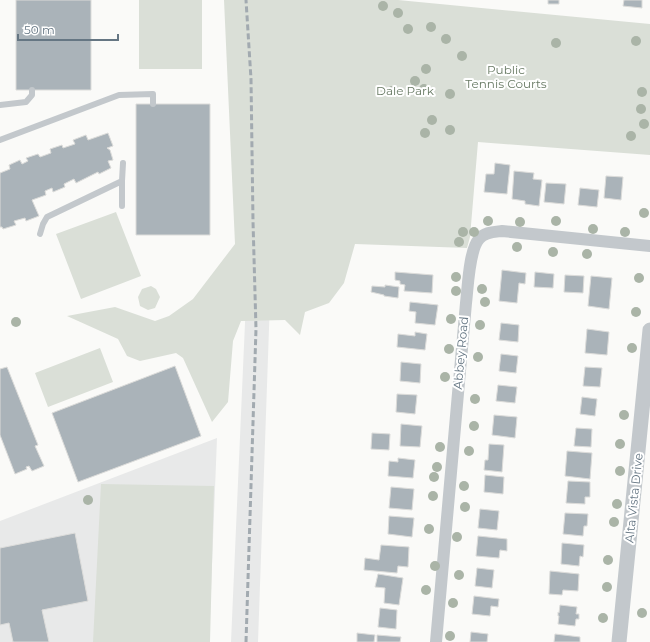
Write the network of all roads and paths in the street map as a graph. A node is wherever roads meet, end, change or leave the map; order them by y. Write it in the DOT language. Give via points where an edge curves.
graph roads {
  1 [pos="32,90"];
  2 [pos="153,104"];
  3 [pos="0,105"];
  4 [pos="0,140"];
  5 [pos="123,163"];
  6 [pos="122,181"];
  7 [pos="122,206"];
  8 [pos="40,234"];
  9 [pos="650,246"];
  10 [pos="650,330"];
  11 [pos="436,642"];
  12 [pos="619,642"];
  1 -- 3 [label="lane" via="32,95 26,102"];
  2 -- 4 [label="lane" via="153,94 118,95"];
  5 -- 6 [label="lane"];
  6 -- 7 [label="lane"];
  6 -- 8 [label="lane" via="47,217"];
  9 -- 11 [label="street, Abbey Road" via="502,231 479,238 472,250"];
  10 -- 12 [label="street, Alta Vista Drive"];
}
